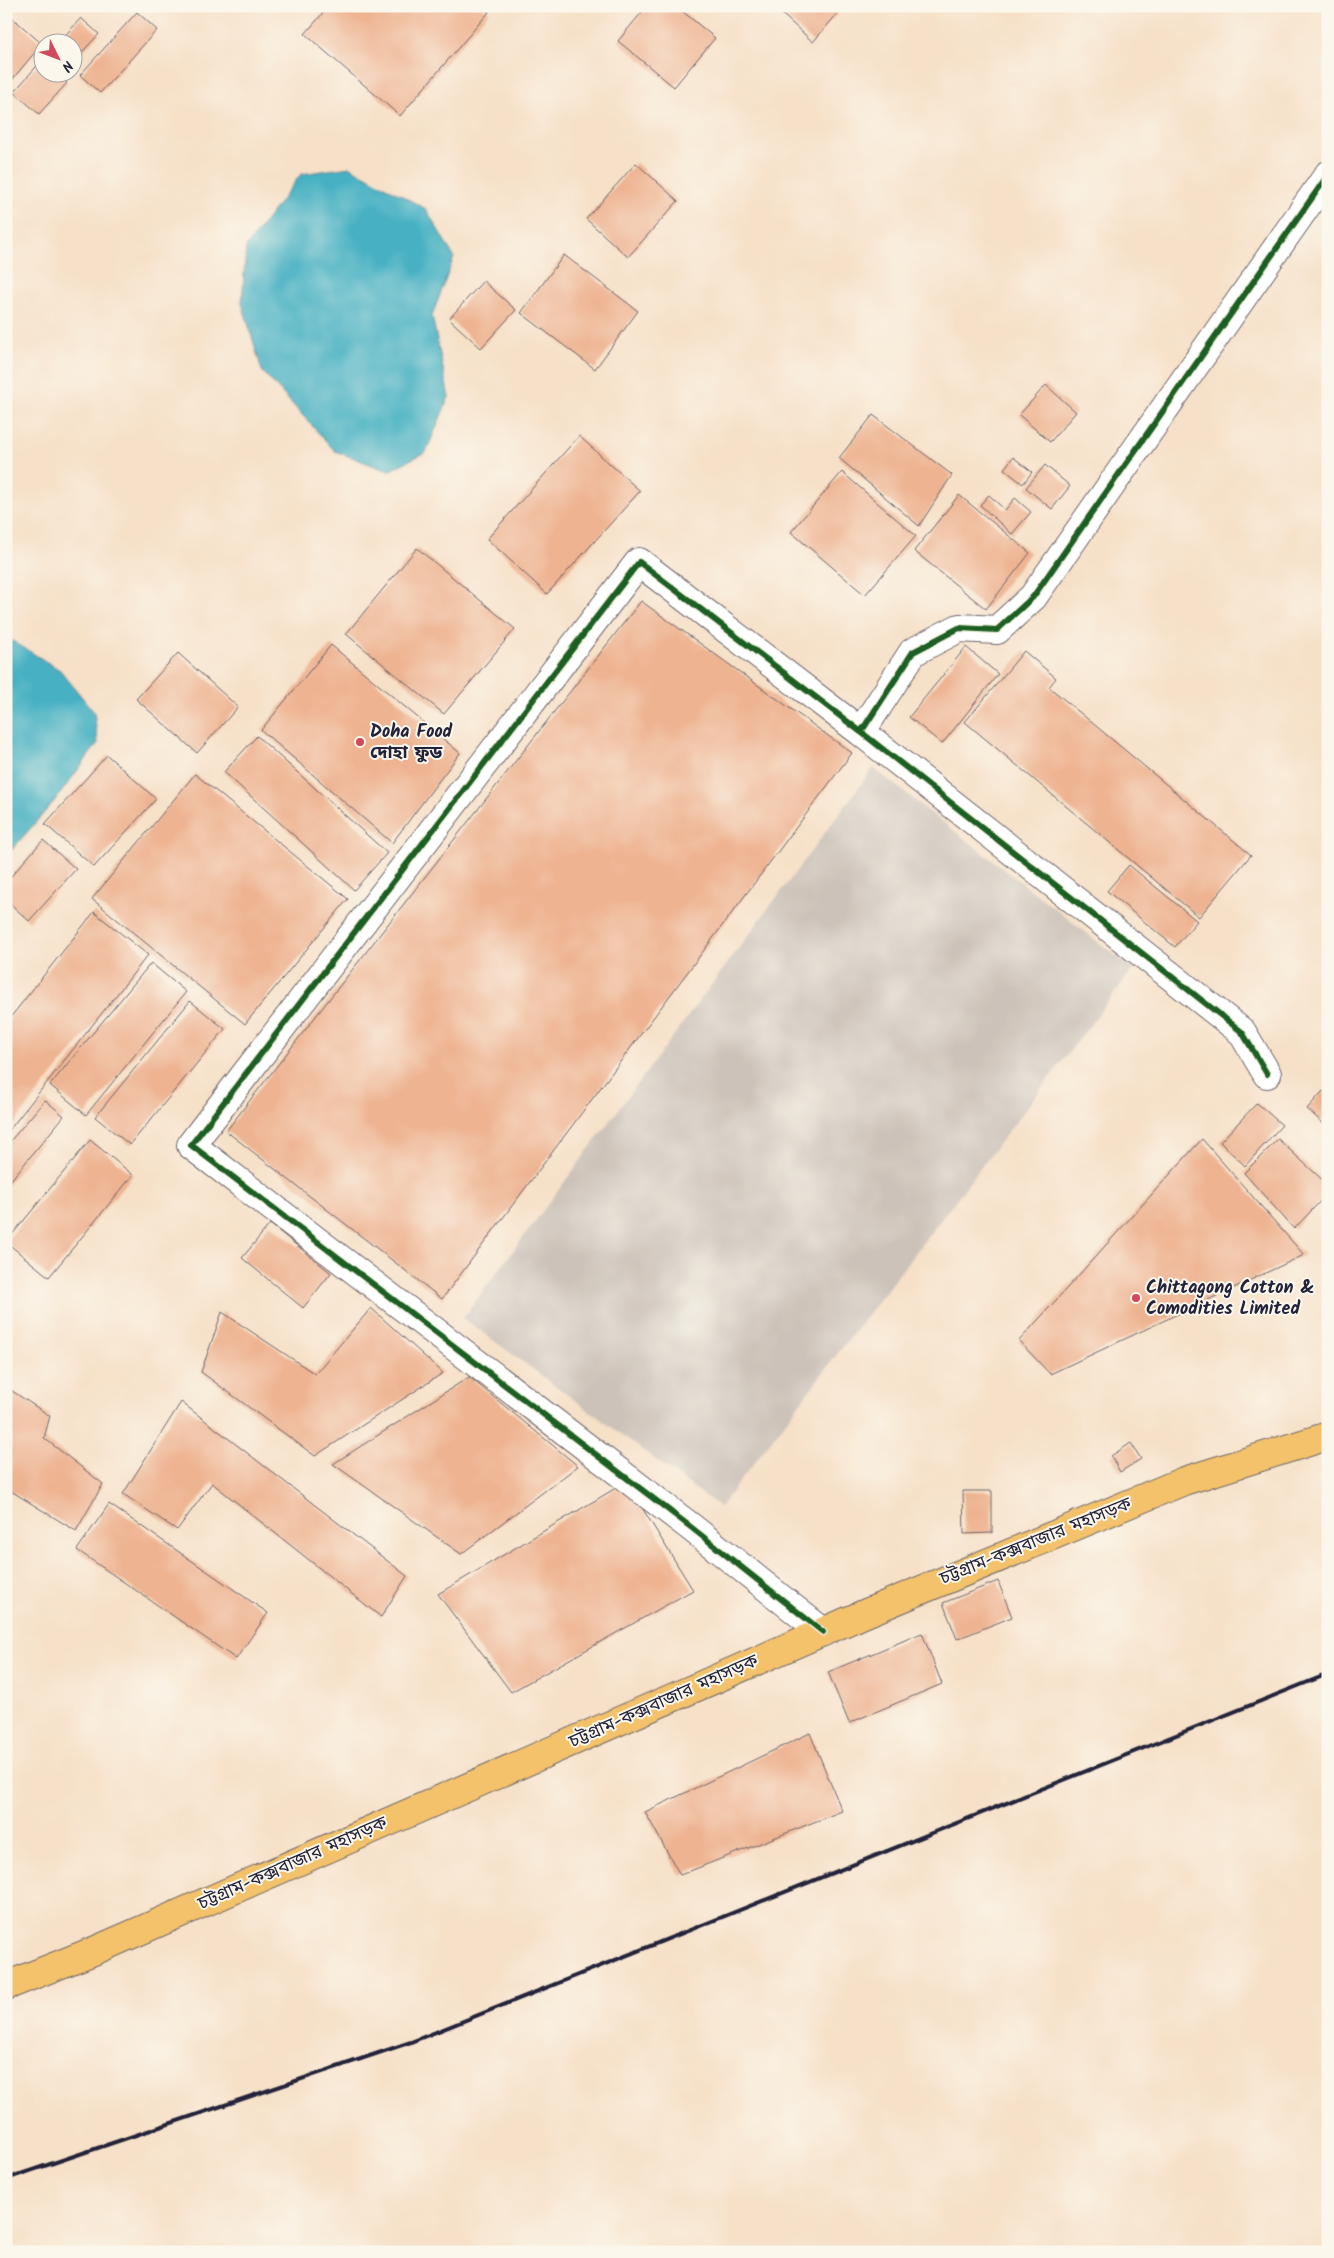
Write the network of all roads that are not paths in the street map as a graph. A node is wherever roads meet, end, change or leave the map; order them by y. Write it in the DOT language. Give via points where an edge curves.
graph roads {
  1 [pos="1328,175"];
  2 [pos="861,732"];
  3 [pos="1267,1074"];
  4 [pos="1328,1436"];
  5 [pos="823,1632"];
  6 [pos="6,1986"];
  1 -- 2 [label="street" via="1033,597 997,630 959,628 913,652"];
  2 -- 3 [label="street" via="1242,1032"];
  2 -- 5 [label="street" via="639,562 191,1145"];
  4 -- 5 [label="highway, চট্টগ্রাম-কক্সবাজার মহাসড়ক" via="1184,1481"];
  5 -- 6 [label="highway, চট্টগ্রাম-কক্সবাজার মহাসড়ক" via="105,1946"];
}
